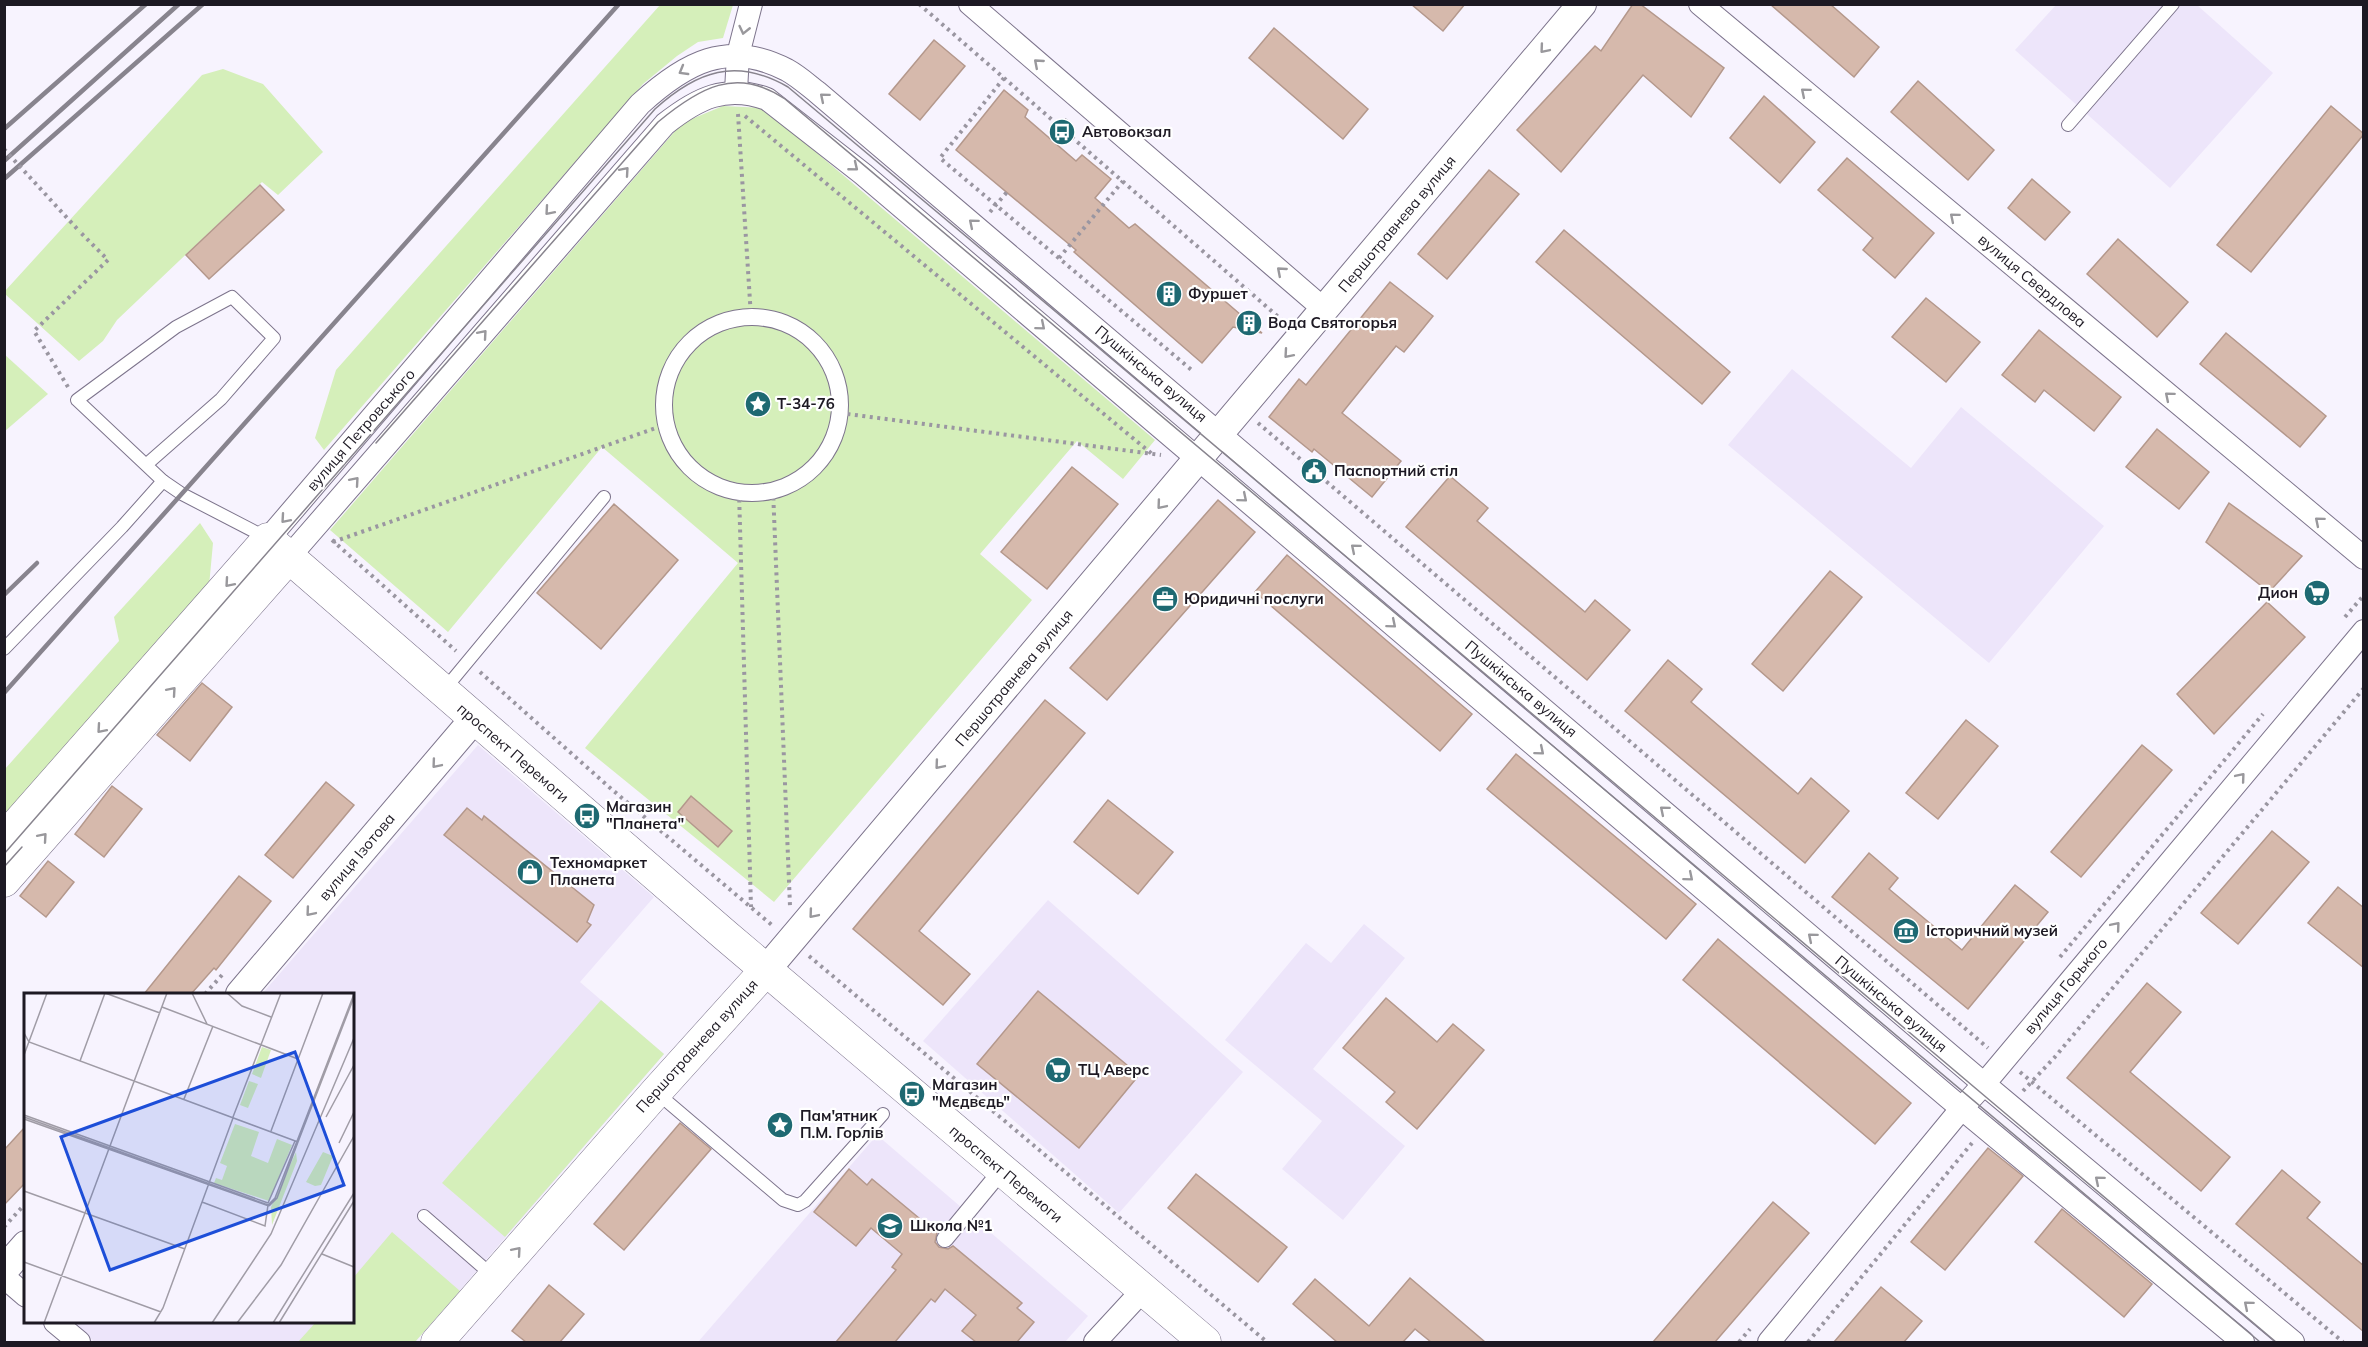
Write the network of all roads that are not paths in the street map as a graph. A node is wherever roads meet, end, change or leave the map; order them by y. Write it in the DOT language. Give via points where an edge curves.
graph roads {
  1 [pos="751,4"];
  2 [pos="970,4"];
  3 [pos="1582,4"];
  4 [pos="1700,4"];
  5 [pos="2173,4"];
  6 [pos="738,55"];
  7 [pos="736,91"];
  8 [pos="2068,125"];
  9 [pos="1325,310"];
  10 [pos="1220,432"];
  11 [pos="1199,460"];
  12 [pos="147,464"];
  13 [pos="163,481"];
  14 [pos="739,492"];
  15 [pos="604,497"];
  16 [pos="279,548"];
  17 [pos="2364,558"];
  18 [pos="2364,631"];
  19 [pos="4,650"];
  20 [pos="443,692"];
  21 [pos="474,719"];
  22 [pos="4,839"];
  23 [pos="4,881"];
  24 [pos="766,970"];
  25 [pos="241,993"];
  26 [pos="1984,1084"];
  27 [pos="656,1092"];
  28 [pos="1962,1108"];
  29 [pos="883,1114"];
  30 [pos="1002,1170"];
  31 [pos="424,1216"];
  32 [pos="945,1239"];
  33 [pos="24,1247"];
  34 [pos="4,1270"];
  35 [pos="4,1277"];
  36 [pos="494,1277"];
  37 [pos="1143,1290"];
  38 [pos="24,1294"];
  39 [pos="56,1323"];
  40 [pos="79,1342"];
  41 [pos="437,1342"];
  42 [pos="1095,1342"];
  43 [pos="1205,1342"];
  44 [pos="1770,1342"];
  45 [pos="2243,1342"];
  46 [pos="2293,1342"];
  1 -- 6 [label="street, one-way"];
  9 -- 2 [label="street, one-way"];
  3 -- 9 [label="street, Першотравнева вулиця, one-way"];
  17 -- 4 [label="street, вулиця Свердлова, one-way"];
  5 -- 8 [label="lane"];
  6 -- 7 [label="street"];
  10 -- 6 [label="street, Пушкінська вулиця, one-way" via="817,92 788,71"];
  6 -- 16 [label="street, вулиця Петровського, one-way" via="687,67 640,104"];
  7 -- 11 [label="street, one-way" via="751,93 782,108"];
  16 -- 7 [label="street, вулиця Петровського, one-way" via="316,526 665,124 708,97"];
  9 -- 10 [label="street, Першотравнева вулиця, one-way"];
  10 -- 11 [label="street, Першотравнева вулиця"];
  26 -- 10 [label="street, Пушкінська вулиця, one-way"];
  11 -- 24 [label="street, Першотравнева вулиця, one-way"];
  11 -- 28 [label="street, one-way"];
  12 -- 12 [label="lane" via="77,400 176,327 232,297 274,338 221,399"];
  12 -- 13 [label="lane"];
  13 -- 16 [label="lane"];
  13 -- 19 [label="lane"];
  14 -- 14 [label="street" via="701,476 685,461 667,424 666,386 683,351 713,326 731,319 772,319 792,326 823,353 834,371 840,412 826,454 811,470 793,483 772,490"];
  15 -- 20 [label="lane"];
  16 -- 20 [label="main road, проспект Перемоги"];
  16 -- 22 [label="main road, вулиця Петровського, one-way"];
  23 -- 16 [label="main road, вулиця Петровського, one-way"];
  26 -- 18 [label="street, вулиця Горького, one-way"];
  20 -- 21 [label="main road, проспект Перемоги"];
  21 -- 24 [label="main road, проспект Перемоги"];
  21 -- 25 [label="street, вулиця Ізотова, one-way"];
  24 -- 27 [label="main road, Першотравнева вулиця"];
  24 -- 30 [label="main road, проспект Перемоги"];
  26 -- 28 [label="street, вулиця Горького"];
  46 -- 26 [label="street, Пушкінська вулиця, one-way"];
  27 -- 29 [label="lane" via="783,1200 798,1205"];
  36 -- 27 [label="main road, Першотравнева вулиця, one-way"];
  28 -- 44 [label="street, вулиця Горького"];
  28 -- 45 [label="street"];
  30 -- 32 [label="street"];
  30 -- 37 [label="main road, проспект Перемоги"];
  31 -- 36 [label="lane"];
  33 -- 34 [label="street"];
  35 -- 38 [label="street"];
  36 -- 41 [label="main road, Першотравнева вулиця"];
  37 -- 42 [label="street"];
  37 -- 43 [label="main road, проспект Перемоги"];
  39 -- 40 [label="street"];
}
